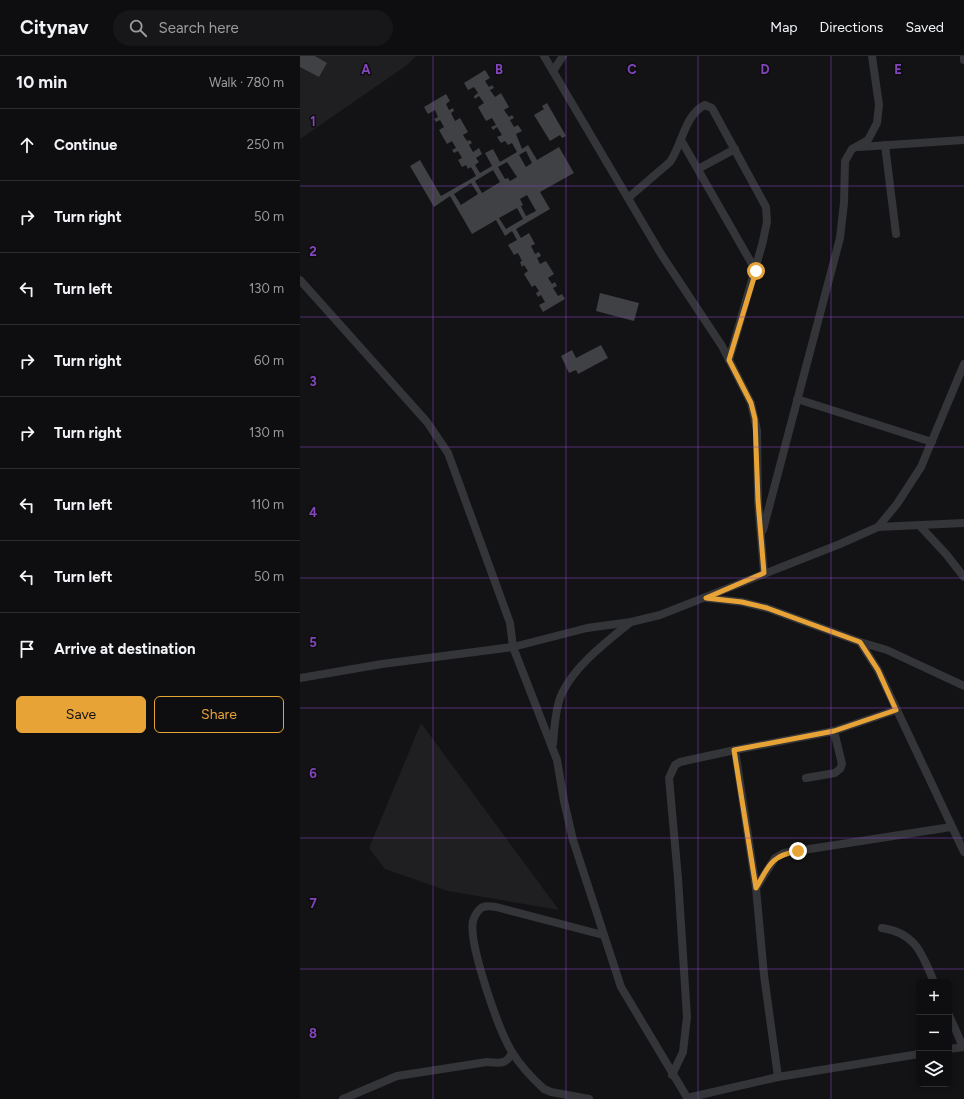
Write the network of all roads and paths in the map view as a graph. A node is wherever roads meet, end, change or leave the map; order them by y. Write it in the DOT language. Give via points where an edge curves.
graph roads {
  1 [pos="544,56"];
  2 [pos="563,56"];
  3 [pos="872,56"];
  4 [pos="964,56"];
  5 [pos="964,60"];
  6 [pos="553,71"];
  7 [pos="681,140"];
  8 [pos="964,140"];
  9 [pos="885,146"];
  10 [pos="856,147"];
  11 [pos="735,149"];
  12 [pos="698,170"];
  13 [pos="628,198"];
  14 [pos="896,234"];
  15 [pos="756,271"];
  16 [pos="300,280"];
  17 [pos="729,360"];
  18 [pos="964,364"];
  19 [pos="797,398"];
  20 [pos="932,442"];
  21 [pos="964,523"];
  22 [pos="919,525"];
  23 [pos="878,527"];
  24 [pos="761,536"];
  25 [pos="764,573"];
  26 [pos="964,576"];
  27 [pos="706,598"];
  28 [pos="630,622"];
  29 [pos="860,642"];
  30 [pos="513,647"];
  31 [pos="300,678"];
  32 [pos="964,686"];
  33 [pos="896,710"];
  34 [pos="834,731"];
  35 [pos="553,746"];
  36 [pos="734,750"];
  37 [pos="806,778"];
  38 [pos="951,827"];
  39 [pos="964,852"];
  40 [pos="756,888"];
  41 [pos="882,928"];
  42 [pos="604,936"];
  43 [pos="932,979"];
  44 [pos="952,1021"];
  45 [pos="964,1047"];
  46 [pos="952,1049"];
  47 [pos="512,1053"];
  48 [pos="916,1054"];
  49 [pos="672,1075"];
  50 [pos="778,1077"];
  51 [pos="687,1098"];
  52 [pos="343,1099"];
  53 [pos="589,1099"];
  1 -- 6 [label="street"];
  2 -- 6 [label="street"];
  3 -- 10 [label="street" via="879,104 877,124 868,140"];
  4 -- 5 [label="street"];
  6 -- 13 [label="street"];
  7 -- 11 [label="street" via="693,115 698,108 705,105 715,113"];
  7 -- 12 [label="street"];
  7 -- 13 [label="street" via="670,162"];
  8 -- 9 [label="street"];
  9 -- 10 [label="street"];
  9 -- 14 [label="street"];
  10 -- 19 [label="street" via="845,161 840,238"];
  11 -- 12 [label="street"];
  11 -- 15 [label="street" via="766,207 767,222"];
  12 -- 15 [label="street"];
  13 -- 17 [label="street"];
  15 -- 17 [label="street"];
  16 -- 30 [label="street" via="427,422 448,453 510,623"];
  17 -- 24 [label="street" via="751,403 755,419"];
  18 -- 20 [label="street"];
  19 -- 20 [label="street"];
  19 -- 24 [label="street"];
  20 -- 23 [label="street" via="909,488"];
  21 -- 22 [label="street"];
  22 -- 23 [label="street"];
  22 -- 26 [label="street"];
  23 -- 25 [label="street"];
  24 -- 25 [label="street"];
  25 -- 27 [label="street"];
  27 -- 28 [label="street" via="660,615"];
  27 -- 29 [label="street" via="767,608"];
  28 -- 30 [label="street" via="587,628"];
  28 -- 35 [label="street" via="604,644 568,682 559,700"];
  29 -- 32 [label="street" via="887,650"];
  29 -- 33 [label="street" via="878,670"];
  30 -- 31 [label="street" via="382,664"];
  30 -- 35 [label="street"];
  33 -- 34 [label="street"];
  33 -- 38 [label="street"];
  34 -- 36 [label="street"];
  34 -- 37 [label="street" via="842,764 840,769 835,773"];
  35 -- 42 [label="street" via="573,840"];
  36 -- 40 [label="street"];
  36 -- 49 [label="street" via="680,762 675,765 669,778 687,1017 684,1052"];
  38 -- 39 [label="street"];
  38 -- 40 [label="street" via="784,853 775,858"];
  40 -- 50 [label="street" via="764,975"];
  41 -- 43 [label="street" via="898,931 911,938"];
  42 -- 47 [label="street" via="496,907 485,906 479,909 473,921 475,944 494,1015"];
  42 -- 49 [label="street" via="621,987"];
  44 -- 45 [label="street"];
  45 -- 46 [label="street"];
  47 -- 52 [label="street" via="502,1064 487,1062 397,1076"];
  47 -- 53 [label="street" via="544,1089"];
  48 -- 50 [label="street"];
  49 -- 51 [label="street"];
  50 -- 51 [label="street"];
}
